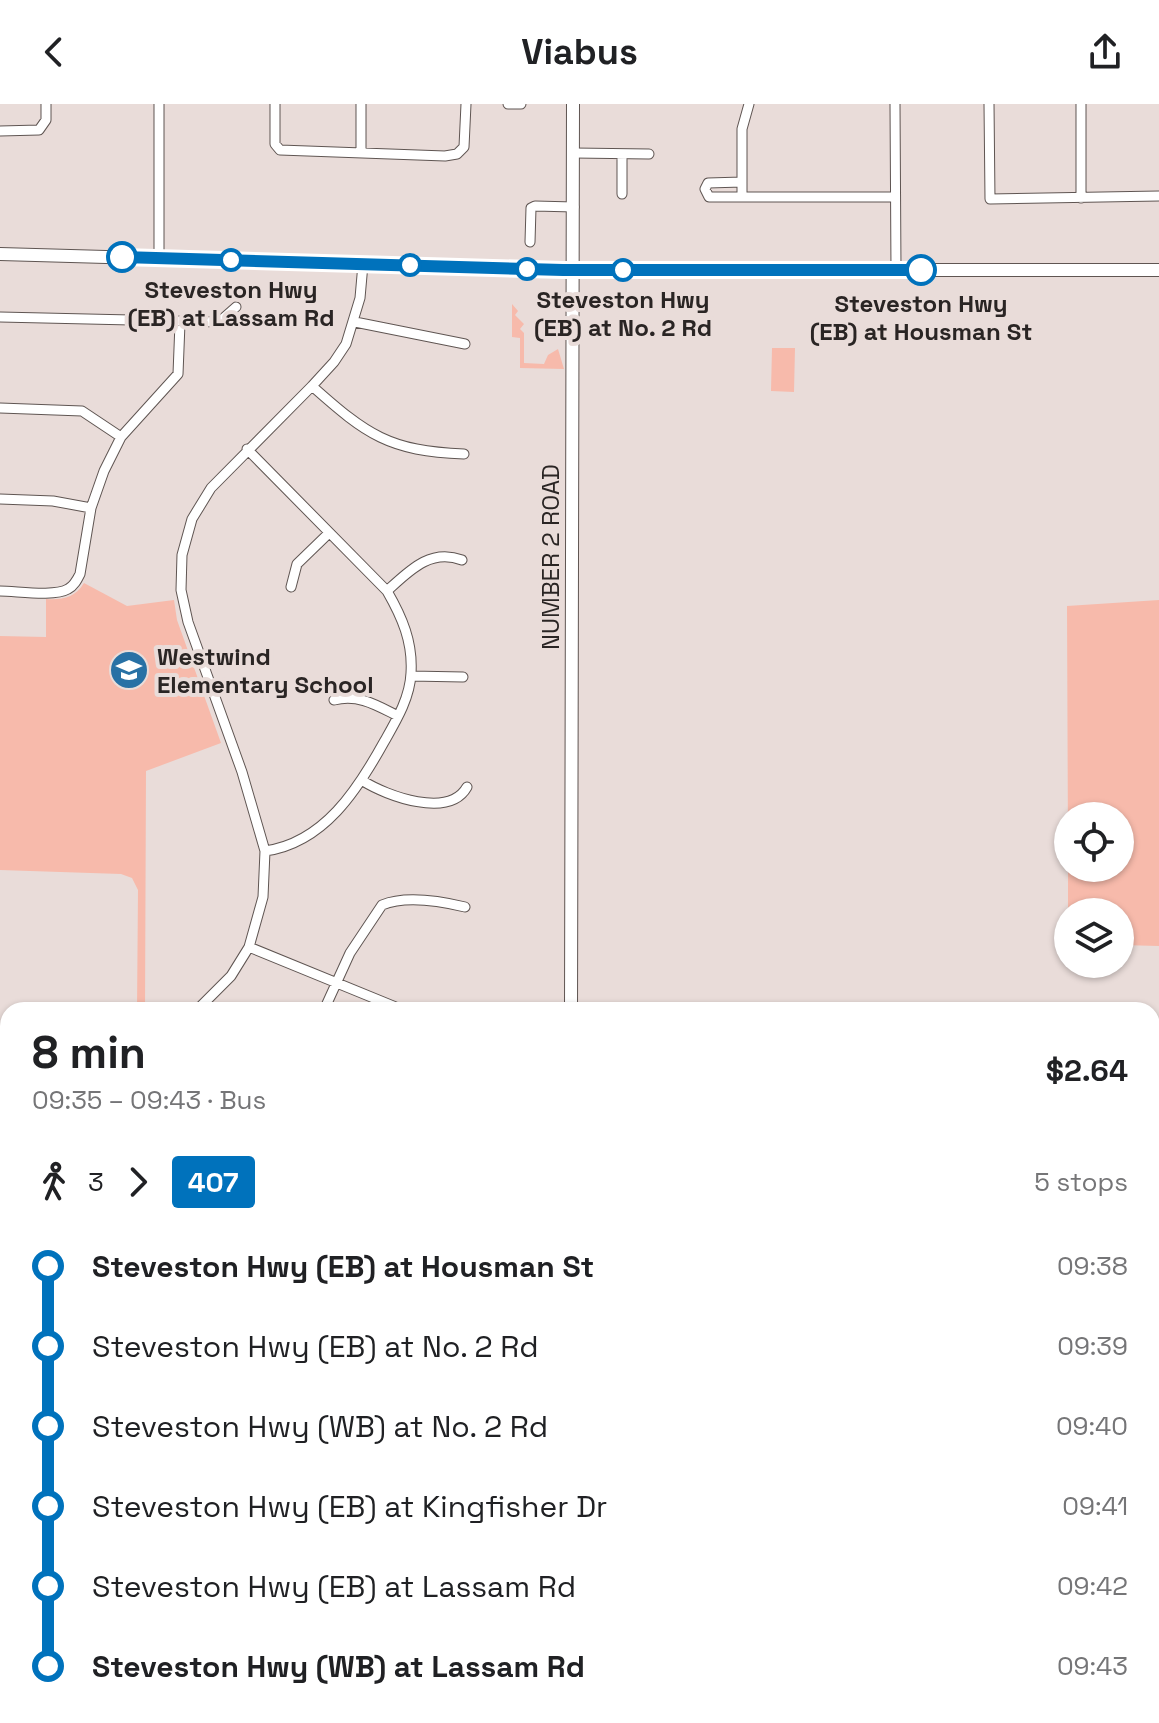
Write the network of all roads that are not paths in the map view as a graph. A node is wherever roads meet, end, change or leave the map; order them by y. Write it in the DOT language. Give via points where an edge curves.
graph roads {
  1 [pos="46,104"];
  2 [pos="159,104"];
  3 [pos="275,104"];
  4 [pos="361,104"];
  5 [pos="466,104"];
  6 [pos="508,104"];
  7 [pos="521,104"];
  8 [pos="573,104"];
  9 [pos="749,104"];
  10 [pos="895,104"];
  11 [pos="989,104"];
  12 [pos="1081,104"];
  13 [pos="0,131"];
  14 [pos="361,152"];
  15 [pos="574,153"];
  16 [pos="622,154"];
  17 [pos="649,154"];
  18 [pos="742,182"];
  19 [pos="622,194"];
  20 [pos="1159,196"];
  21 [pos="742,197"];
  22 [pos="895,197"];
  23 [pos="1081,198"];
  24 [pos="574,207"];
  25 [pos="530,242"];
  26 [pos="0,254"];
  27 [pos="159,258"];
  28 [pos="363,264"];
  29 [pos="575,270"];
  30 [pos="896,270"];
  31 [pos="1159,270"];
  32 [pos="236,307"];
  33 [pos="0,317"];
  34 [pos="355,322"];
  35 [pos="180,323"];
  36 [pos="465,344"];
  37 [pos="312,386"];
  38 [pos="0,408"];
  39 [pos="121,437"];
  40 [pos="247,449"];
  41 [pos="464,454"];
  42 [pos="0,499"];
  43 [pos="91,508"];
  44 [pos="329,533"];
  45 [pos="462,560"];
  46 [pos="291,587"];
  47 [pos="0,591"];
  48 [pos="387,591"];
  49 [pos="411,676"];
  50 [pos="463,677"];
  51 [pos="334,700"];
  52 [pos="398,716"];
  53 [pos="363,781"];
  54 [pos="467,787"];
  55 [pos="265,851"];
  56 [pos="465,907"];
  57 [pos="249,947"];
  58 [pos="337,983"];
  59 [pos="205,1002"];
  60 [pos="328,1002"];
  61 [pos="383,1002"];
  62 [pos="571,1002"];
  1 -- 13 [label="street" via="44,128"];
  2 -- 27 [label="street"];
  3 -- 14 [label="street" via="275,144 280,150"];
  4 -- 14 [label="street"];
  5 -- 14 [label="street" via="462,151 445,156"];
  6 -- 7 [label="street"];
  8 -- 15 [label="main road, NUMBER 2 ROAD"];
  9 -- 18 [label="street" via="742,129"];
  10 -- 22 [label="street"];
  11 -- 23 [label="street" via="990,199"];
  12 -- 23 [label="street"];
  15 -- 16 [label="street"];
  15 -- 24 [label="main road, NUMBER 2 ROAD"];
  16 -- 17 [label="street"];
  16 -- 19 [label="street"];
  18 -- 21 [label="street"];
  18 -- 21 [label="street" via="713,182 705,189 712,198"];
  20 -- 23 [label="street"];
  21 -- 22 [label="street"];
  22 -- 30 [label="street"];
  24 -- 25 [label="street" via="531,208"];
  24 -- 29 [label="main road, NUMBER 2 ROAD"];
  26 -- 27 [label="main road"];
  27 -- 28 [label="main road"];
  28 -- 29 [label="main road"];
  28 -- 34 [label="street"];
  29 -- 30 [label="main road"];
  29 -- 62 [label="main road, NUMBER 2 ROAD"];
  30 -- 31 [label="main road"];
  32 -- 35 [label="street" via="219,322"];
  33 -- 35 [label="street"];
  34 -- 36 [label="street"];
  34 -- 37 [label="street" via="334,362"];
  35 -- 39 [label="street" via="178,374"];
  37 -- 40 [label="street"];
  37 -- 41 [label="street" via="356,425 384,440"];
  38 -- 39 [label="street" via="82,411"];
  39 -- 43 [label="street"];
  40 -- 44 [label="street"];
  40 -- 55 [label="street" via="211,488 192,519 182,555 181,590"];
  42 -- 43 [label="street"];
  43 -- 47 [label="street" via="80,574 70,589"];
  44 -- 46 [label="street" via="297,564"];
  44 -- 48 [label="street"];
  45 -- 48 [label="street" via="449,555 432,558"];
  48 -- 49 [label="street" via="407,634"];
  49 -- 50 [label="street"];
  49 -- 52 [label="street"];
  51 -- 52 [label="street" via="364,698"];
  52 -- 53 [label="street"];
  53 -- 54 [label="street" via="386,794 419,802 452,801"];
  53 -- 55 [label="street" via="329,820 298,840"];
  55 -- 57 [label="street" via="263,897"];
  56 -- 58 [label="street" via="435,901 382,905"];
  57 -- 58 [label="street"];
  57 -- 59 [label="street" via="231,976"];
  58 -- 60 [label="street"];
  58 -- 61 [label="street"];
}
